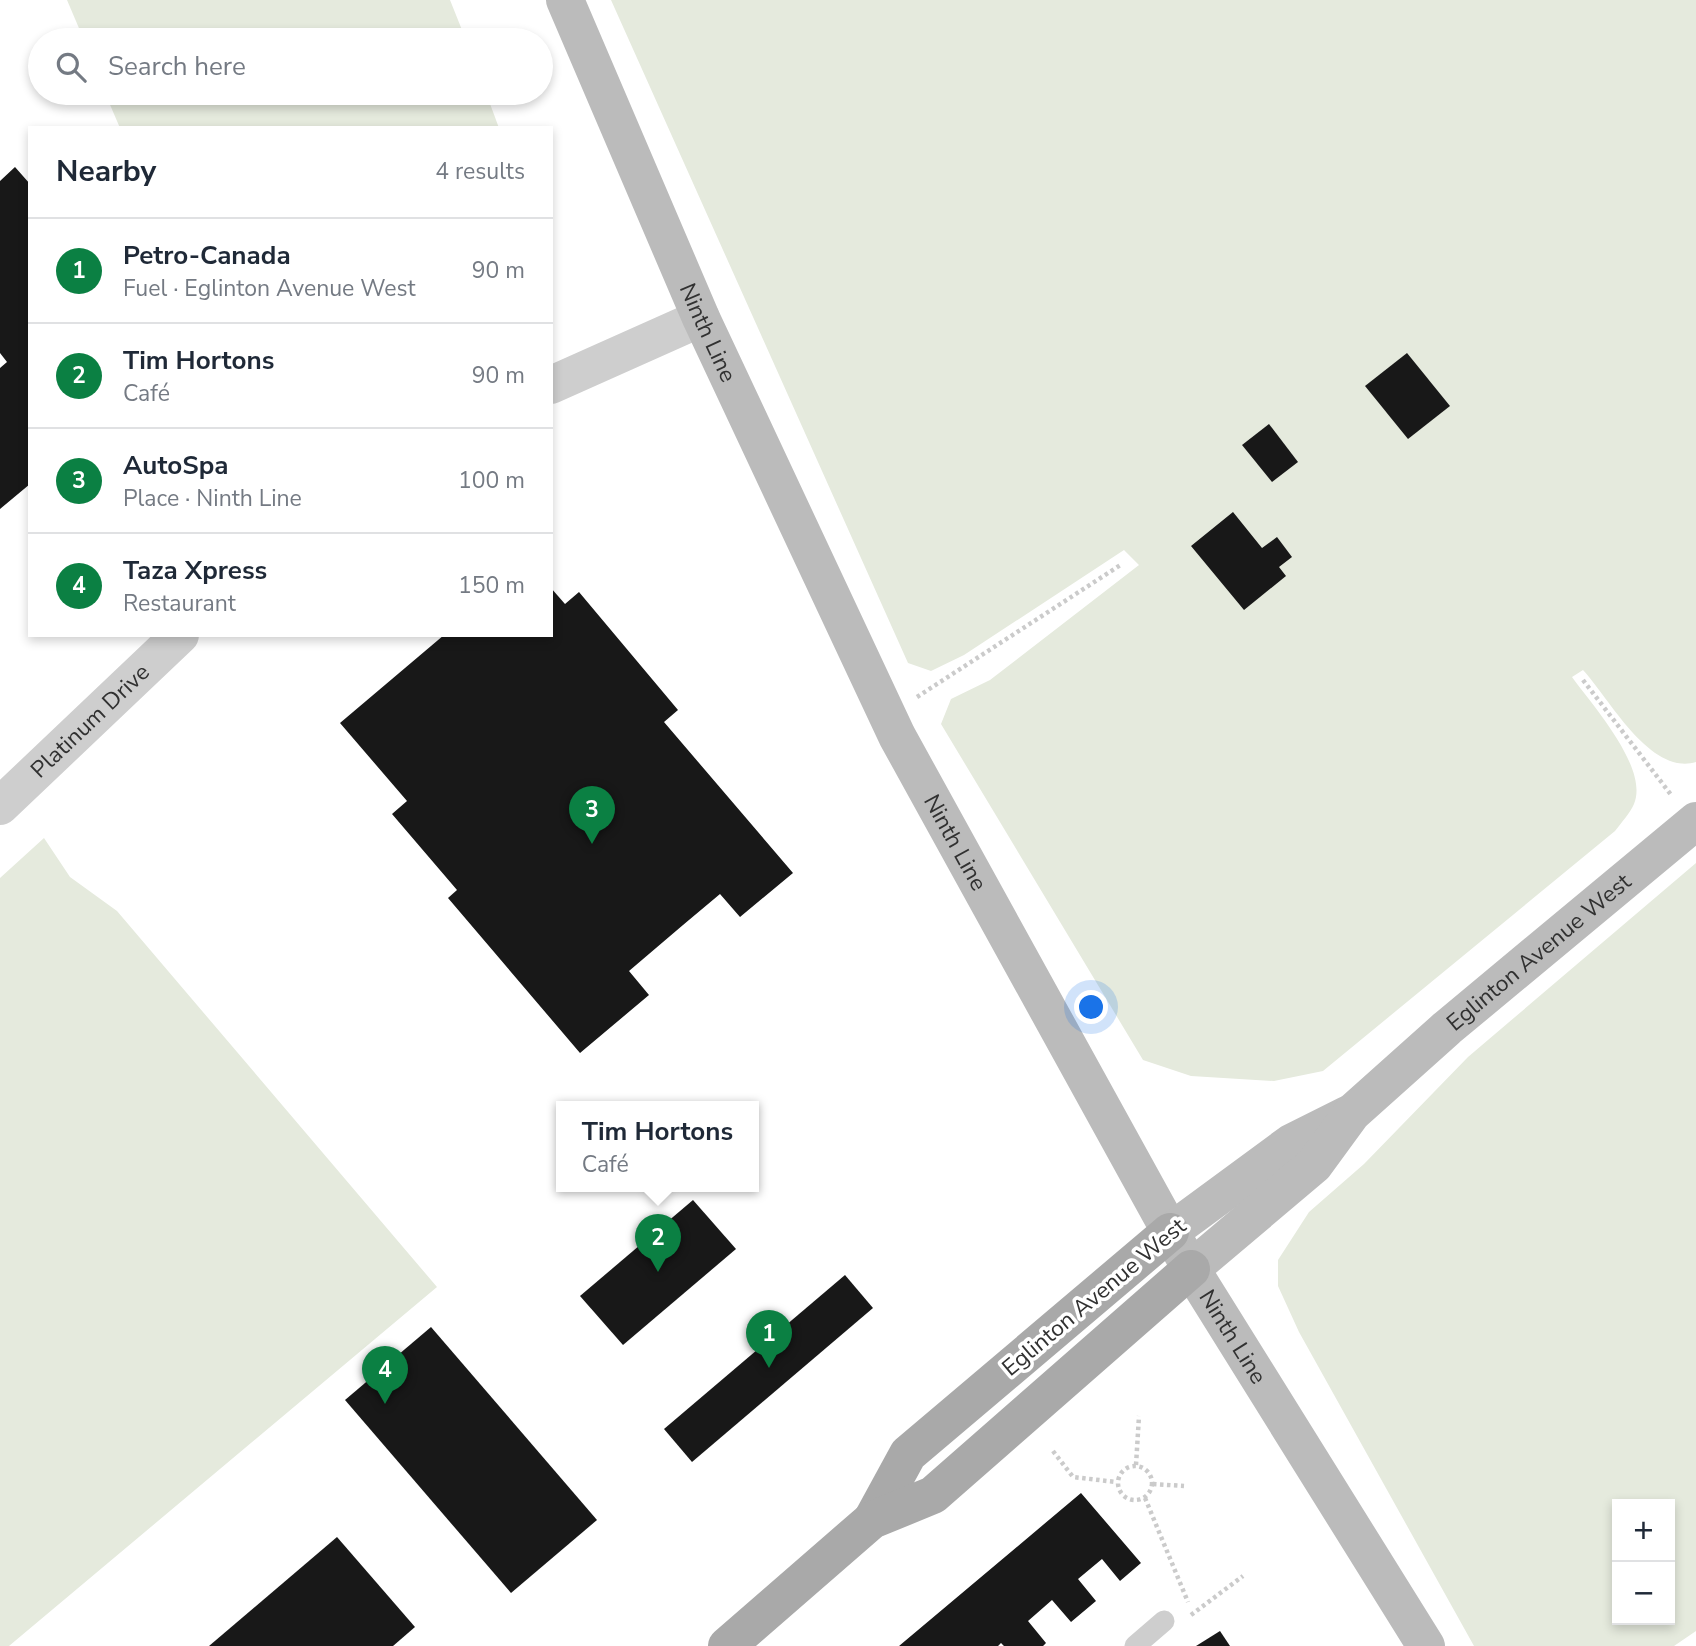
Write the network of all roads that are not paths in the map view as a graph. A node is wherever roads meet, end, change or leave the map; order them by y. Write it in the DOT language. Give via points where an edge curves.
graph roads {
  1 [pos="565,0"];
  2 [pos="701,318"];
  3 [pos="553,384"];
  4 [pos="178,637"];
  5 [pos="0,806"];
  6 [pos="1695,822"];
  7 [pos="1352,1112"];
  8 [pos="1170,1232"];
  9 [pos="1191,1269"];
  10 [pos="872,1520"];
  11 [pos="1164,1621"];
  12 [pos="727,1646"];
  13 [pos="1135,1646"];
  14 [pos="1426,1646"];
  1 -- 2 [label="main road, Ninth Line"];
  2 -- 3 [label="street"];
  2 -- 8 [label="main road, Ninth Line" via="888,716"];
  4 -- 5 [label="street, Platinum Drive"];
  6 -- 7 [label="main road, Eglinton Avenue West"];
  7 -- 8 [label="main road, Eglinton Avenue West" via="1291,1143"];
  7 -- 9 [label="main road, Eglinton Avenue West" via="1314,1165"];
  8 -- 9 [label="main road, Ninth Line"];
  8 -- 10 [label="main road, Eglinton Avenue West" via="908,1454"];
  9 -- 10 [label="main road, Eglinton Avenue West" via="933,1495"];
  9 -- 14 [label="main road, Ninth Line"];
  10 -- 12 [label="main road, Eglinton Avenue West"];
  11 -- 13 [label="lane"];
}
